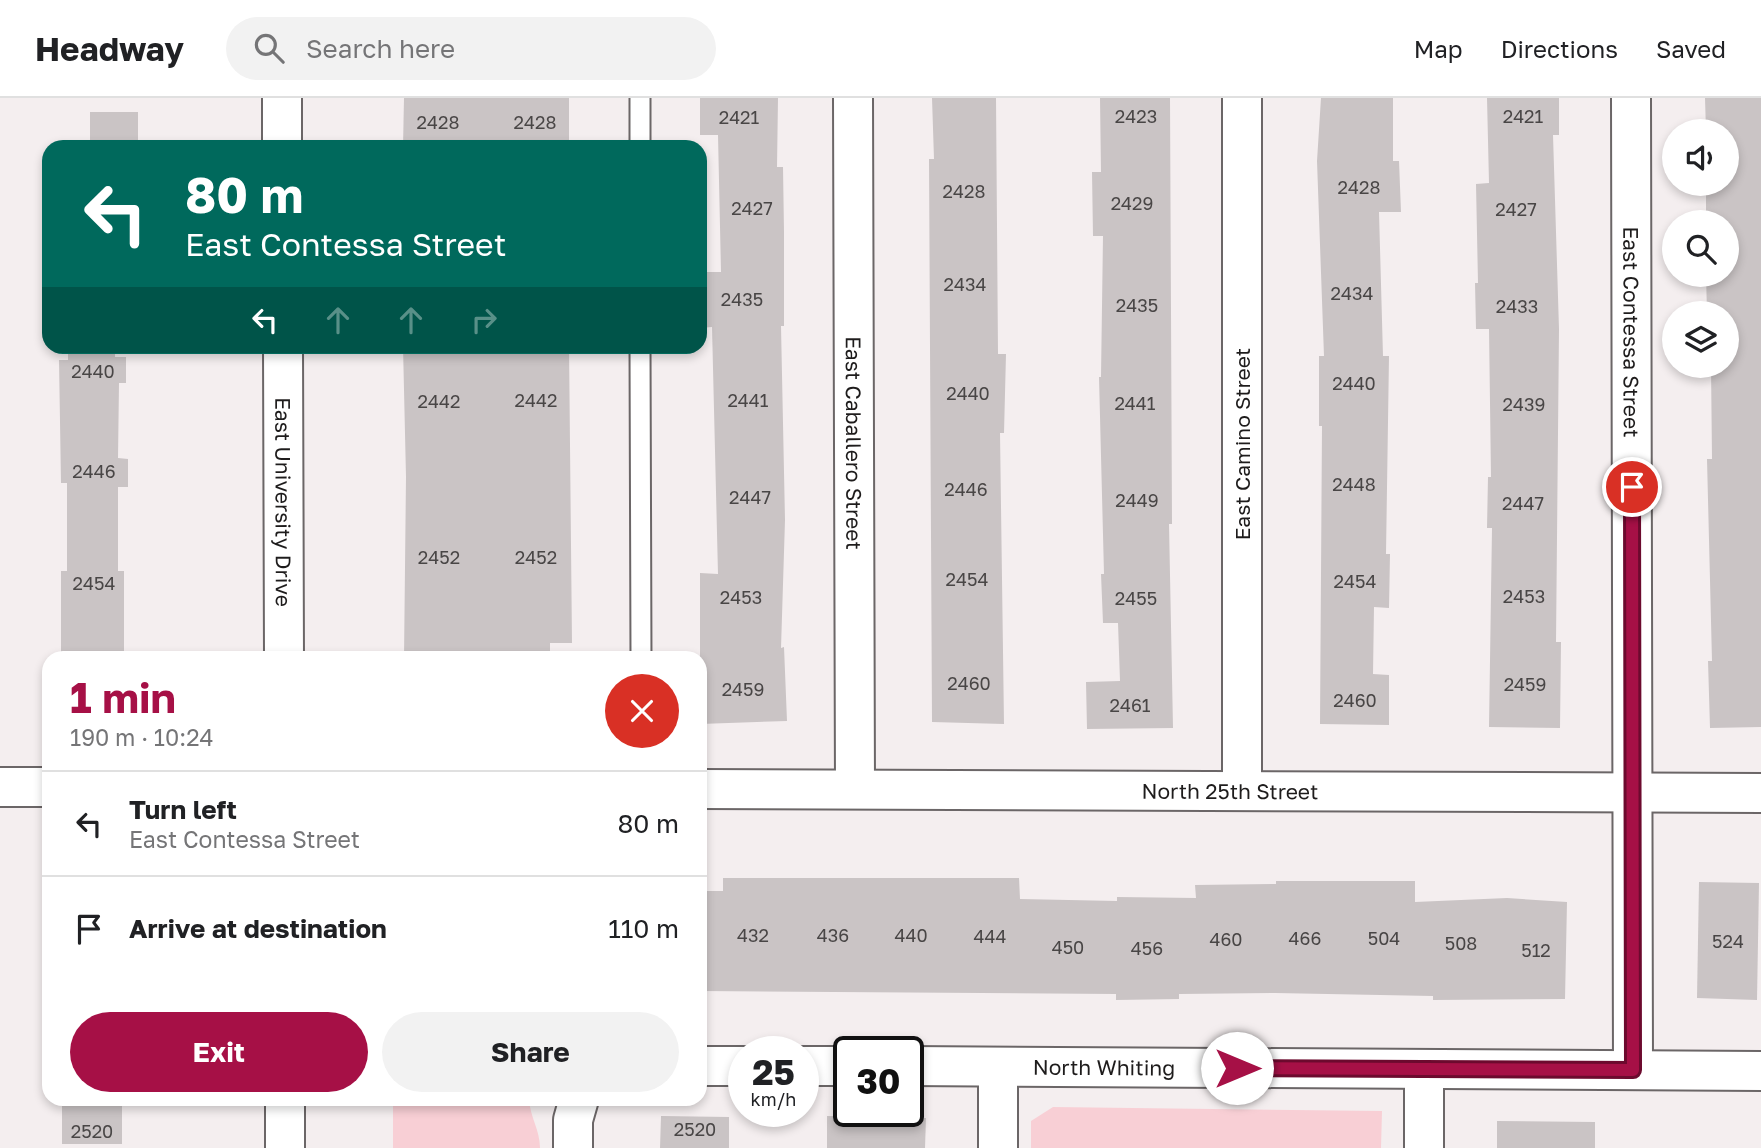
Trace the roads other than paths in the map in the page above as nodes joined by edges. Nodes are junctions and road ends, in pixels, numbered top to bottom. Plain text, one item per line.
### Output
1 (282, 98) edge
2 (640, 98) edge
3 (853, 98) edge
4 (1242, 98) edge
5 (1631, 98) edge
6 (282, 140) edge
7 (640, 140) edge
8 (283, 354) edge
9 (640, 354) edge
10 (284, 651) edge
11 (641, 651) edge
12 (0, 787) edge
13 (42, 787) edge
14 (707, 789) edge
15 (855, 789) junction
16 (1242, 791) junction
17 (1632, 792) junction
18 (1761, 793) edge
19 (707, 1066) edge
20 (728, 1066) edge
21 (924, 1066) edge
22 (998, 1067) junction
23 (1423, 1069) junction
24 (1633, 1070) junction
25 (1761, 1071) edge
26 (285, 1106) edge
27 (577, 1106) edge
28 (285, 1148) edge
29 (573, 1148) edge
30 (998, 1148) edge
31 (1424, 1148) edge

1 - 6 street
2 - 7 lane
3 - 15 street, East Caballero Street
4 - 16 street, East Camino Street
5 - 17 street, East Contessa Street
8 - 10 street, East University Drive
9 - 11 lane
12 - 13 street
14 - 15 street, North 25th Street
15 - 16 street, North 25th Street
16 - 17 street, North 25th Street
17 - 18 street, North 25th Street
17 - 24 street, East Contessa Street
19 - 20 street
21 - 22 street, North Whiting
22 - 23 street, North Whiting
22 - 30 street
23 - 24 street, North Whiting
23 - 31 street
24 - 25 street, North Whiting
26 - 28 street
27 - 29 street

